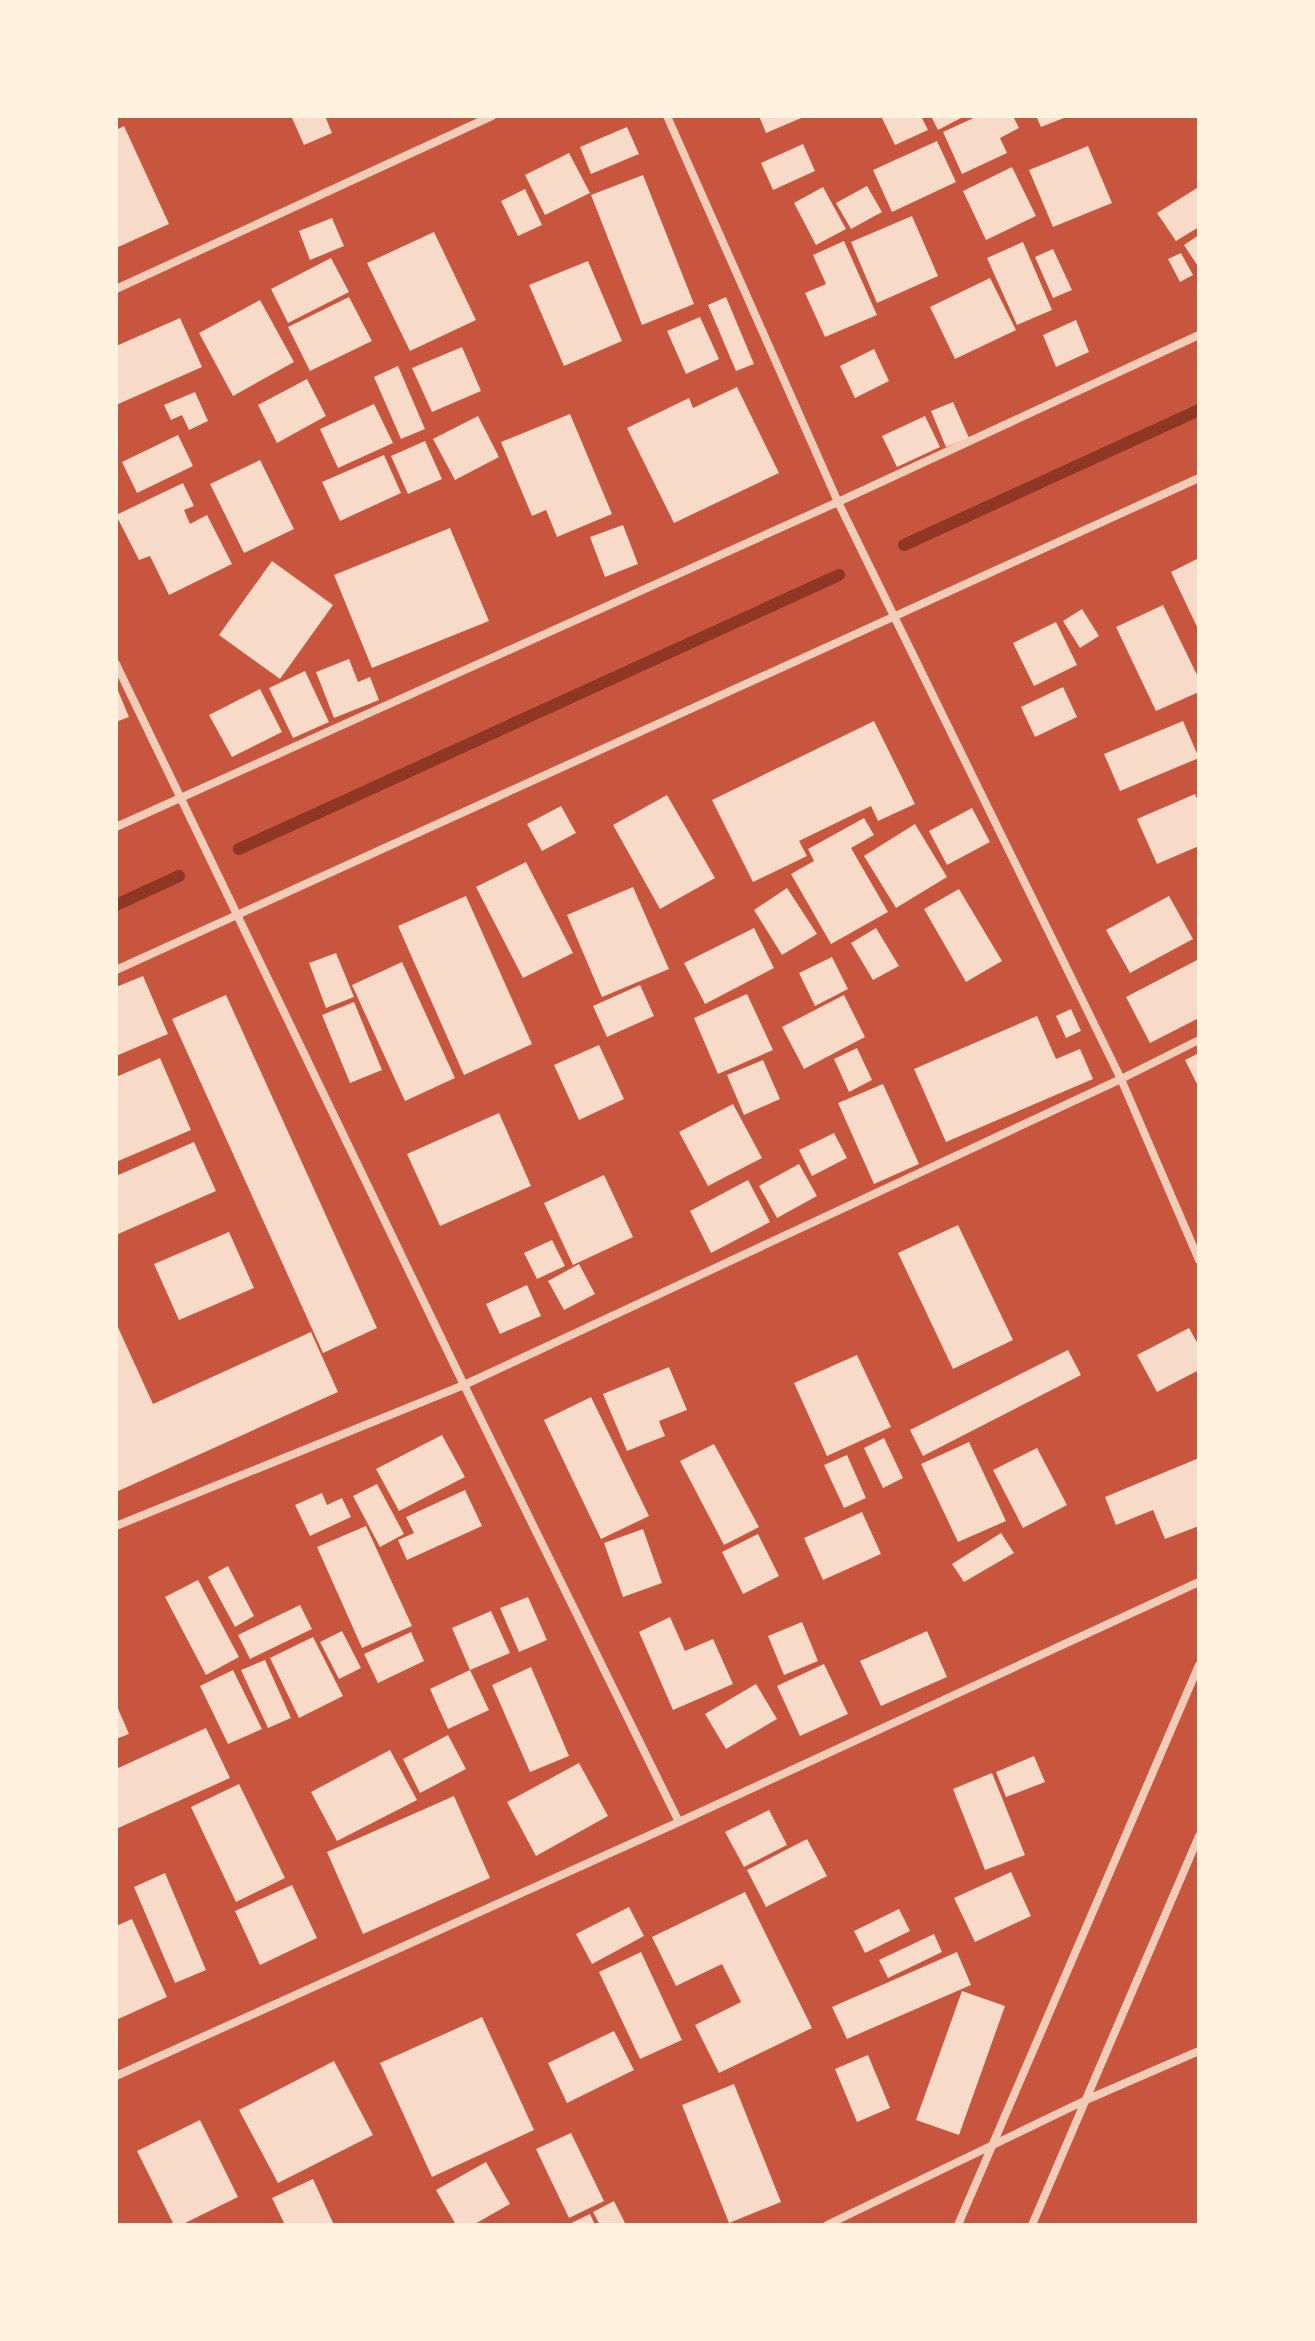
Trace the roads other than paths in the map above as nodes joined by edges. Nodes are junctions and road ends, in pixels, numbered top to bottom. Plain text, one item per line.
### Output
1 (492, 116) edge
2 (667, 116) edge
3 (116, 289) edge
4 (1199, 335) edge
5 (1199, 478) edge
6 (838, 502) junction
7 (893, 617) junction
8 (116, 664) edge
9 (181, 798) junction
10 (116, 827) edge
11 (237, 915) junction
12 (116, 970) edge
13 (1199, 1040) edge
14 (1121, 1079) junction
15 (1199, 1260) edge
16 (464, 1385) junction
17 (116, 1526) edge
18 (1199, 1582) edge
19 (1199, 1665) edge
20 (679, 1822) junction
21 (1199, 1836) edge
22 (1199, 2051) edge
23 (116, 2076) edge
24 (1086, 2100) junction
25 (991, 2146) junction
26 (827, 2225) edge
27 (958, 2225) edge
28 (1032, 2225) edge

1 - 3 street
2 - 6 street
4 - 6 street
5 - 7 street
6 - 7 street
6 - 9 street
7 - 11 street
7 - 14 street
8 - 9 street
9 - 10 street
9 - 11 street
11 - 12 street
11 - 16 street
13 - 14 street
14 - 15 street
14 - 16 street
16 - 17 street
16 - 20 street
18 - 20 street
19 - 25 street
20 - 23 street
21 - 24 street
22 - 24 street
24 - 25 street
24 - 28 street
25 - 26 street
25 - 27 street

